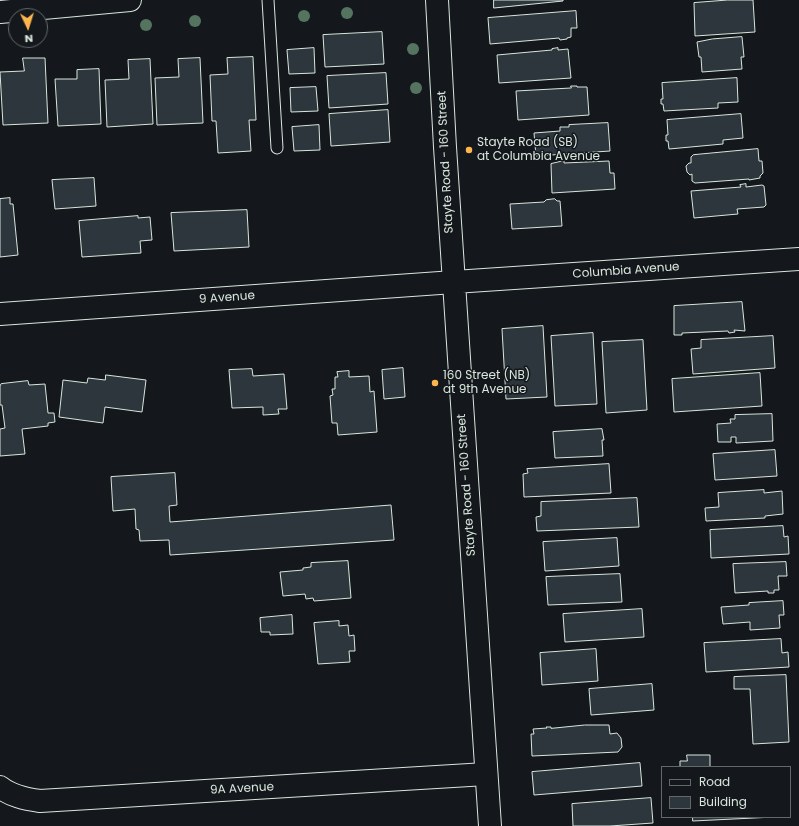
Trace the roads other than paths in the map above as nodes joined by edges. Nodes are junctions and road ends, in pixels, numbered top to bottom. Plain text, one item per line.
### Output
1 (130, 0) edge
2 (268, 0) edge
3 (437, 0) edge
4 (0, 12) edge
5 (277, 148) dead end
6 (799, 259) edge
7 (454, 282) junction
8 (0, 314) edge
9 (486, 774) junction
10 (0, 787) edge
11 (490, 826) edge

1 - 4 street
2 - 5 lane
3 - 7 street, Stayte Road - 160 Street
6 - 7 street, Columbia Avenue
7 - 8 street, 9 Avenue
7 - 9 street, Stayte Road - 160 Street
9 - 10 street, 9A Avenue
9 - 11 street, Stayte Road - 160 Street

